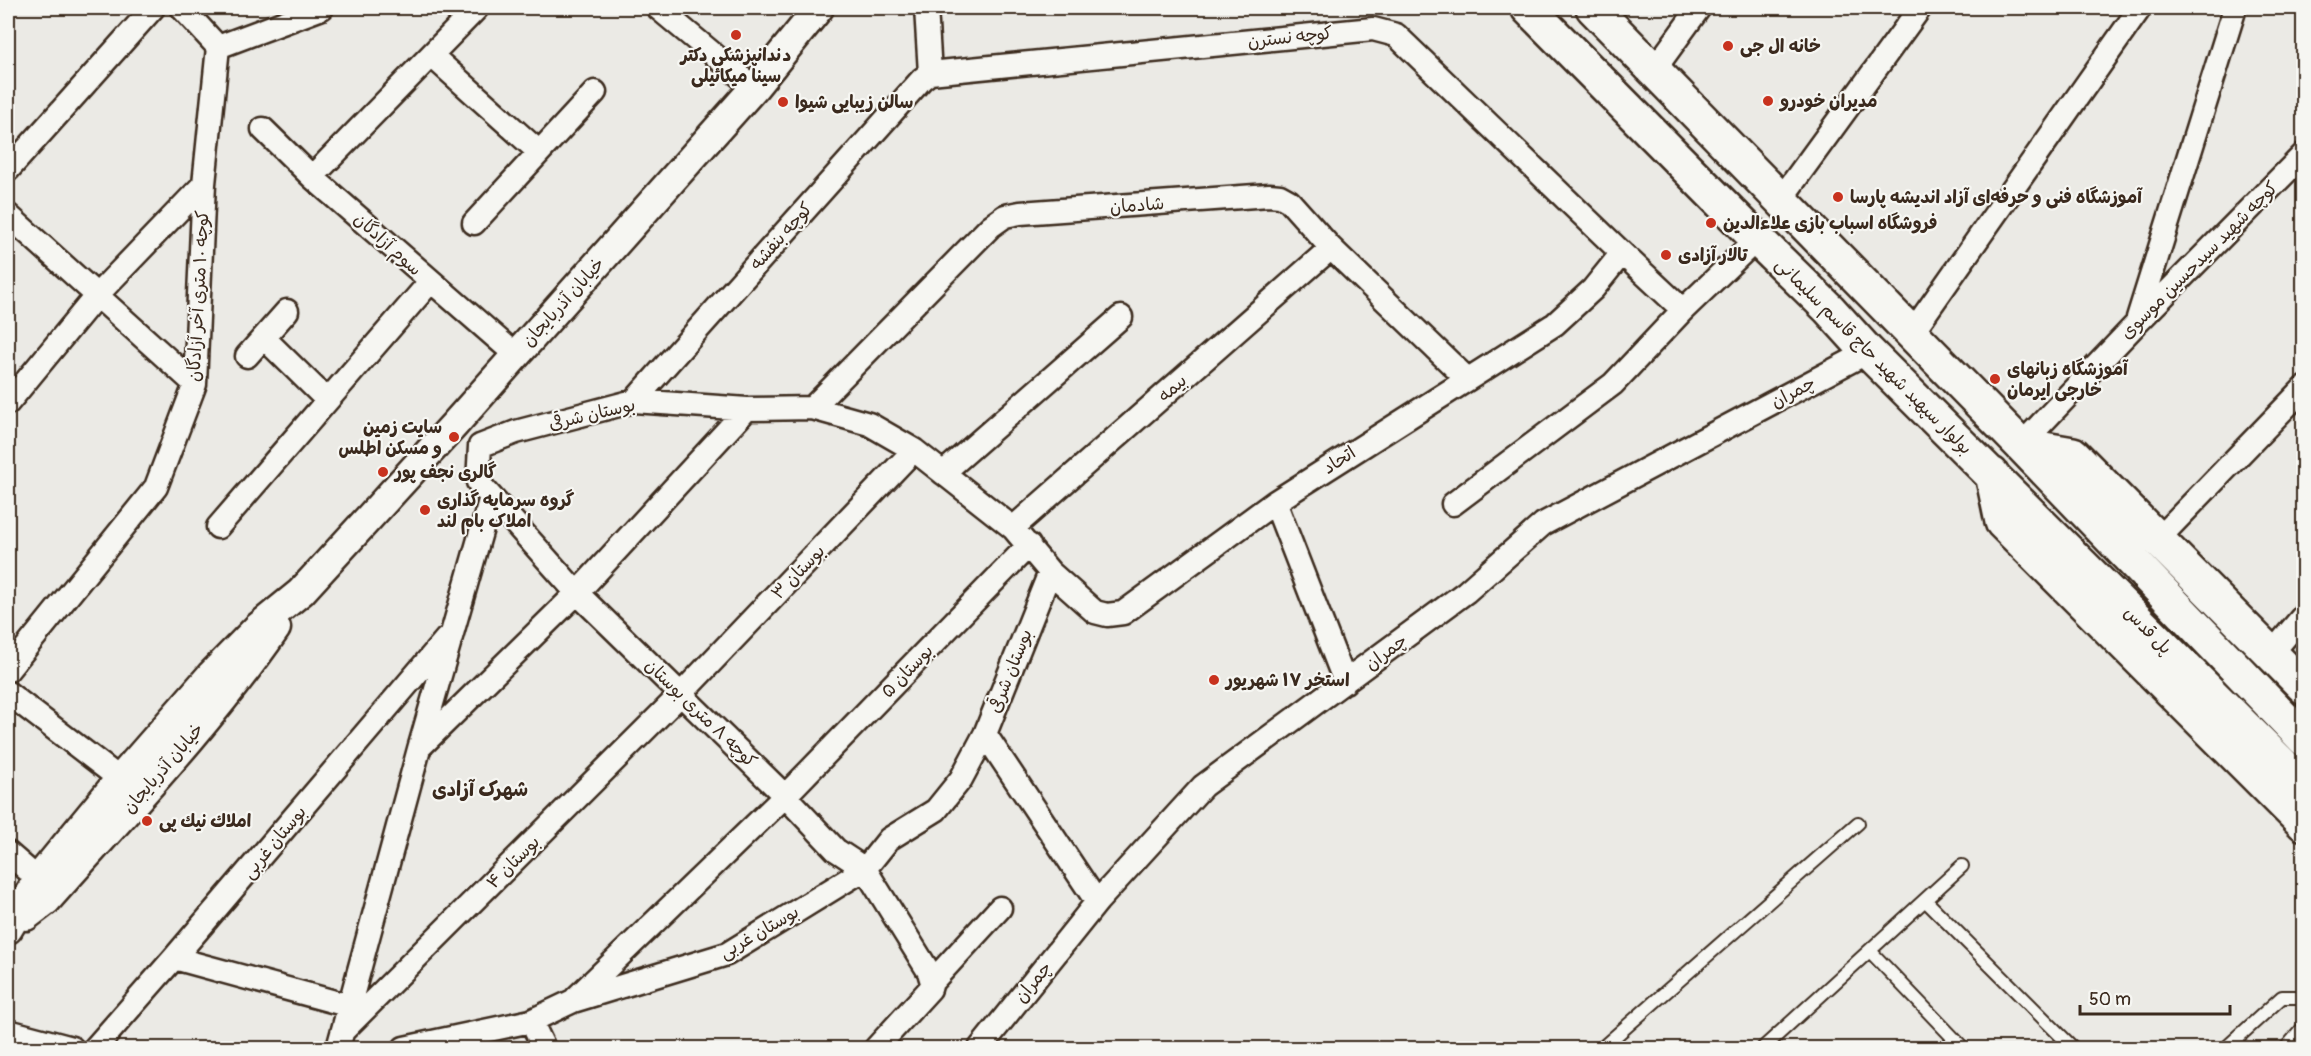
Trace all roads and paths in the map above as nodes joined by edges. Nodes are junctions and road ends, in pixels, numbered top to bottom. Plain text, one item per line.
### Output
1 (153, 8) edge
2 (182, 8) edge
3 (322, 8) edge
4 (477, 8) edge
5 (819, 8) edge
6 (926, 8) edge
7 (1528, 8) edge
8 (1593, 8) edge
9 (1699, 8) edge
10 (1920, 8) edge
11 (2140, 8) edge
12 (2235, 8) edge
13 (673, 12) edge
14 (218, 47) junction
15 (431, 56) junction
16 (1654, 70) junction
17 (930, 74) junction
18 (754, 88) junction
19 (595, 92) dead end
20 (263, 129) dead end
21 (539, 152) junction
22 (2304, 154) edge
23 (8, 170) edge
24 (312, 177) junction
25 (204, 184) junction
26 (1781, 199) junction
27 (8, 215) edge
28 (474, 223) dead end
29 (1757, 239) junction
30 (1331, 248) junction
31 (1622, 253) junction
32 (430, 282) junction
33 (97, 295) junction
34 (1683, 310) junction
35 (287, 311) dead end
36 (1121, 316) dead end
37 (2137, 322) junction
38 (1911, 334) junction
39 (264, 338) junction
40 (1868, 352) junction
41 (516, 355) junction
42 (247, 356) dead end
43 (1467, 378) junction
44 (195, 384) junction
45 (2304, 388) edge
46 (327, 399) junction
47 (634, 401) junction
48 (8, 403) edge
49 (812, 408) junction
50 (747, 409) junction
51 (454, 426) junction
52 (2021, 445) junction
53 (480, 446) junction
54 (914, 450) junction
55 (943, 473) junction
56 (1992, 474) junction
57 (491, 497) junction
58 (1275, 502) junction
59 (1453, 504) dead end
60 (218, 527) dead end
61 (1013, 528) junction
62 (2158, 539) junction
63 (1029, 545) junction
64 (1050, 572) junction
65 (301, 592) junction
66 (577, 593) junction
67 (2304, 615) edge
68 (451, 633) junction
69 (2271, 654) junction
70 (8, 670) edge
71 (1345, 682) junction
72 (2304, 687) edge
73 (8, 693) edge
74 (681, 694) junction
75 (985, 734) junction
76 (2304, 739) edge
77 (419, 748) junction
78 (120, 779) junction
79 (2304, 786) edge
80 (785, 796) junction
81 (1858, 823) dead end
82 (2304, 824) edge
83 (8, 853) edge
84 (1962, 866) dead end
85 (865, 869) junction
86 (38, 879) junction
87 (1925, 900) junction
88 (1097, 902) junction
89 (1000, 908) dead end
90 (8, 929) edge
91 (1869, 951) junction
92 (174, 958) junction
93 (932, 982) junction
94 (573, 1001) junction
95 (2304, 1001) edge
96 (350, 1006) junction
97 (531, 1021) junction
98 (2304, 1027) edge
99 (8, 1031) edge
100 (341, 1039) edge
101 (72, 1048) edge
102 (95, 1048) edge
103 (404, 1048) edge
104 (544, 1048) edge
105 (876, 1048) edge
106 (980, 1048) edge
107 (1602, 1048) edge
108 (1763, 1048) edge
109 (1963, 1048) edge
110 (2073, 1048) edge
111 (2226, 1048) edge
112 (2286, 1048) edge

1 - 23 street
2 - 14 street
3 - 14 street
4 - 15 street
5 - 18 street, خیابان آذربایجان
6 - 17 street
7 - 29 main road, بولوار سپهبد شهید حاج قاسم سلیمانی
8 - 16 main road
9 - 16 street
10 - 26 street
11 - 38 street
12 - 37 street
13 - 18 street
14 - 25 street, کوچه ۱۰ متری آخر آزادگان
15 - 21 street
15 - 24 street
16 - 26 main road
17 - 31 street, کوچه نسترن
17 - 47 street, کوچه بنفشه
18 - 41 street, خیابان آذربایجان
19 - 21 street
20 - 24 street, سوم آزادگان
21 - 28 street
22 - 37 street, کوچه شهید سیدحسین موسوی
24 - 32 street, سوم آزادگان
25 - 33 street
25 - 44 street, کوچه ۱۰ متری آخر آزادگان
26 - 38 main road
27 - 33 street
29 - 34 street
29 - 40 main road, بولوار سپهبد شهید حاج قاسم سلیمانی
30 - 43 street, شادمان
30 - 49 street, شادمان
30 - 61 street, بیمه
31 - 34 street, کوچه نسترن
31 - 43 street, اتحاد
32 - 41 street, سوم آزادگان
32 - 46 street
33 - 44 street
33 - 48 street
34 - 59 street
35 - 39 street
36 - 55 street
37 - 52 street, کوچه شهید سیدحسین موسوی
38 - 52 main road
39 - 42 street
39 - 46 street
40 - 56 main road, بولوار سپهبد شهید حاج قاسم سلیمانی
40 - 71 street, چمران
41 - 51 street, خیابان آذربایجان
43 - 58 street, اتحاد
44 - 70 street, کوچه ۱۰ متری آخر آزادگان
45 - 62 street
46 - 60 street
47 - 50 street, بوستان شرقی
47 - 53 street, بوستان شرقی
49 - 50 street, بوستان شرقی
49 - 54 street, بوستان شرقی
50 - 66 street
51 - 53 street
51 - 65 street, خیابان آذربایجان
52 - 62 main road
52 - 76 main road, پل قدس
53 - 57 street, کوچه ۸ متری بوستان
54 - 55 street, بوستان شرقی
54 - 74 street, بوستان ۳
55 - 61 street, بوستان شرقی
56 - 79 main road, پل قدس
56 - 82 main road
57 - 66 street, کوچه ۸ متری بوستان
57 - 68 street, بوستان غربی
58 - 64 street, اتحاد
58 - 71 street
61 - 63 street, بوستان شرقی
62 - 69 main road
63 - 64 street, بوستان شرقی
63 - 80 street, بوستان ۵
64 - 75 street, بوستان شرقی
65 - 78 street, خیابان آذربایجان
65 - 90 street, خیابان آذربایجان
66 - 74 street, کوچه ۸ متری بوستان
66 - 77 street
67 - 69 street
68 - 77 street, بوستان غربی
68 - 92 street, بوستان غربی
69 - 72 main road
71 - 88 street, چمران
73 - 78 street
74 - 80 street, کوچه ۸ متری بوستان
74 - 100 street, بوستان ۴
75 - 85 street, بوستان شرقی
75 - 88 street
77 - 96 street, بوستان غربی
78 - 86 street, خیابان آذربایجان
80 - 85 street, کوچه ۸ متری بوستان
80 - 94 street, بوستان ۵
81 - 107 lane
83 - 86 street
84 - 87 lane
85 - 93 street, کوچه ۸ متری بوستان
85 - 94 street, بوستان غربی
86 - 90 street, خیابان آذربایجان
87 - 91 lane
87 - 110 lane
88 - 106 street, چمران
89 - 93 street
91 - 108 lane
91 - 109 lane
92 - 96 street
92 - 102 street, بوستان غربی
93 - 105 street
94 - 97 street, بوستان غربی
95 - 111 lane
96 - 100 street, بوستان غربی
97 - 103 street, بوستان غربی
97 - 104 street
98 - 112 lane
99 - 101 street

